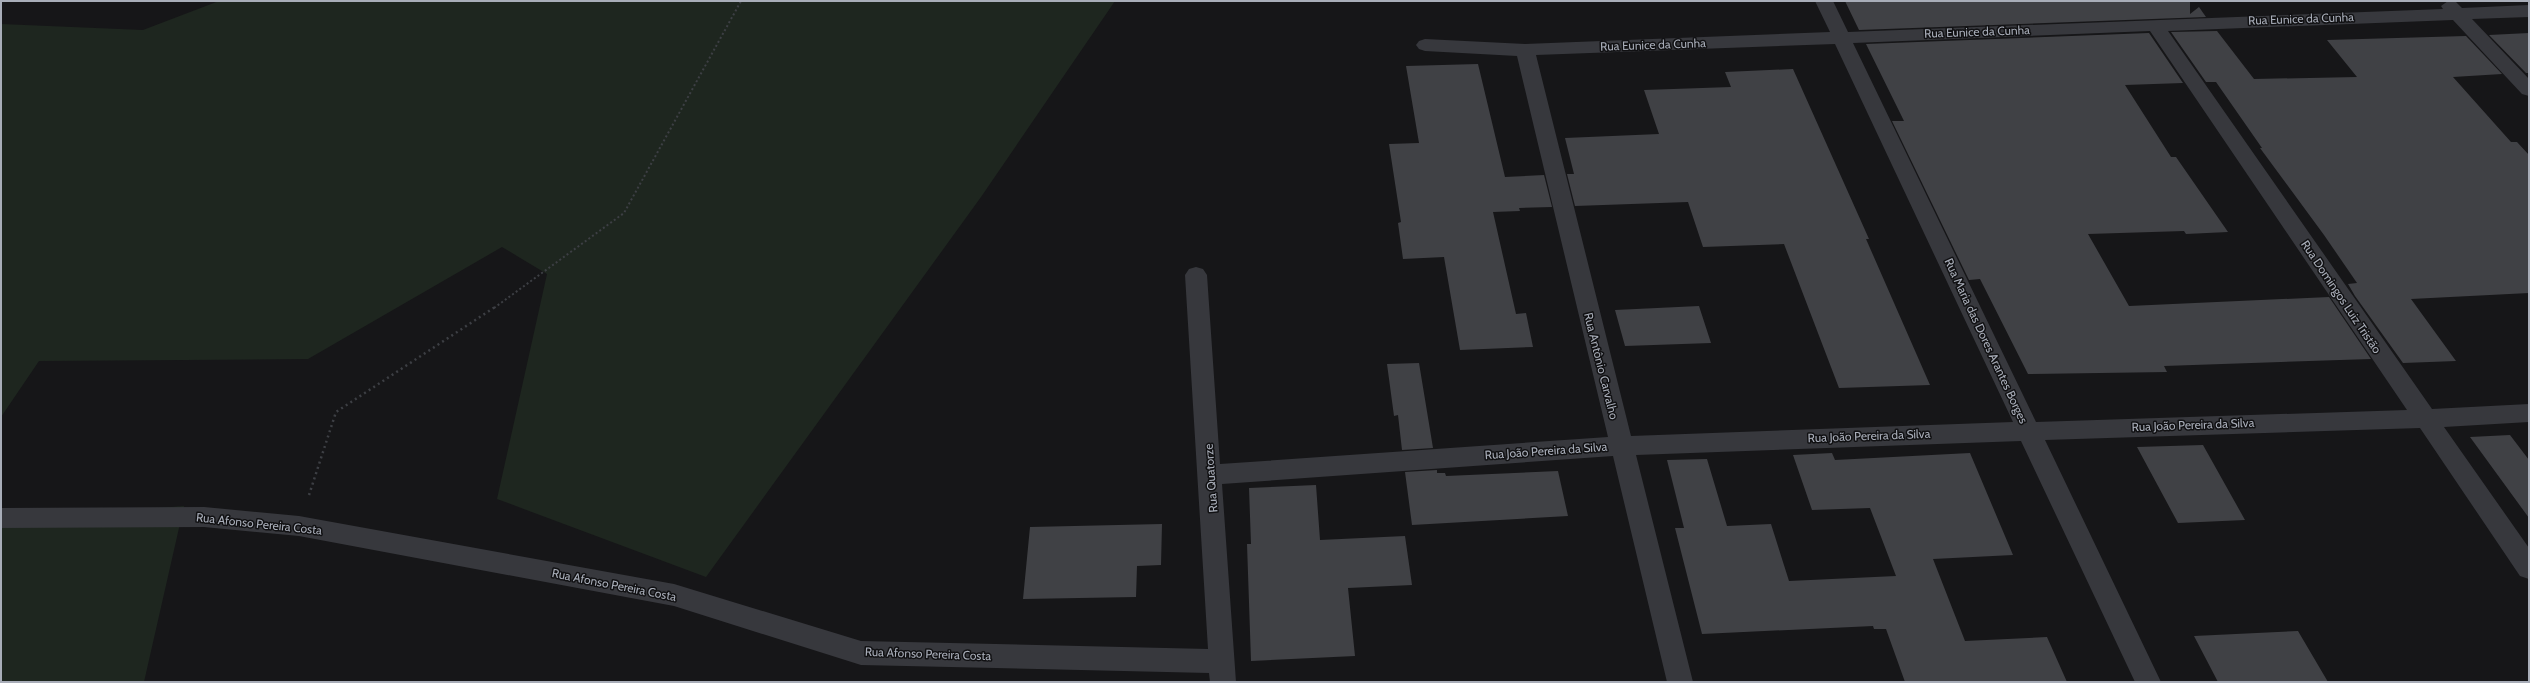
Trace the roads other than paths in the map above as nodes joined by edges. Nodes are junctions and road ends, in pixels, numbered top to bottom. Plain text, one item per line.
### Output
1 (1824, 1) edge
2 (2451, 7) edge
3 (2529, 11) edge
4 (2155, 25) junction
5 (1841, 37) junction
6 (1425, 45) dead end
7 (1525, 50) junction
8 (2529, 90) edge
9 (1196, 274) dead end
10 (2529, 413) edge
11 (2424, 419) junction
12 (2029, 430) junction
13 (1620, 446) junction
14 (1210, 475) junction
15 (1, 518) edge
16 (2529, 568) edge
17 (1223, 672) edge
18 (1680, 682) edge
19 (2148, 682) edge

1 - 5 street, Rua Maria das Dores Arantes Borges
2 - 3 street, Rua Eunice da Cunha
2 - 4 street, Rua Eunice da Cunha
2 - 8 street
4 - 5 street, Rua Eunice da Cunha
4 - 11 street, Rua Domingos Luiz Tristão
5 - 7 street, Rua Eunice da Cunha
5 - 12 street, Rua Maria das Dores Arantes Borges
6 - 7 street, Rua Eunice da Cunha
7 - 13 street, Rua Antônio Carvalho
9 - 14 street, Rua Quatorze
10 - 11 street, Rua João Pereira da Silva
11 - 12 street, Rua João Pereira da Silva
11 - 16 street, Rua Domingos Luiz Tristão
12 - 13 street, Rua João Pereira da Silva
12 - 19 street, Rua Maria das Dores Arantes Borges
13 - 14 street, Rua João Pereira da Silva
13 - 18 street, Rua Antônio Carvalho
14 - 17 street, Rua Quatorze
15 - 17 street, Rua Afonso Pereira Costa

